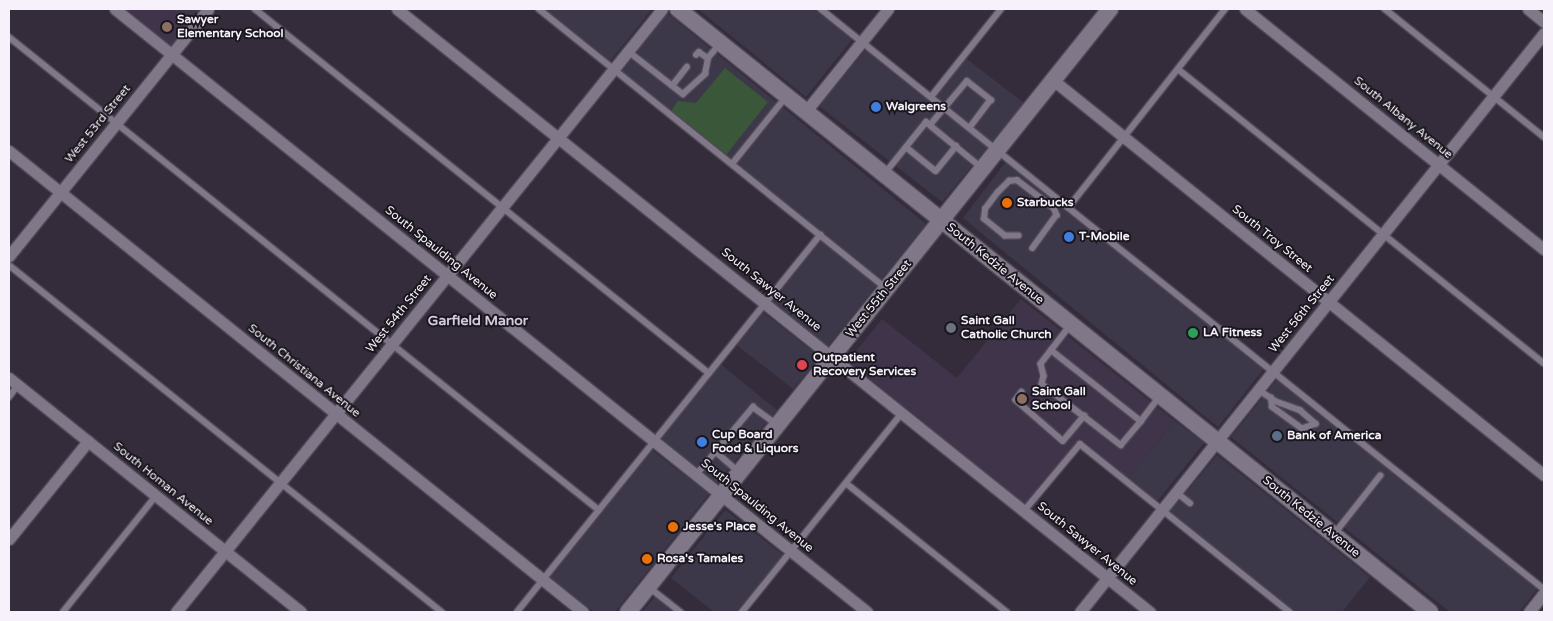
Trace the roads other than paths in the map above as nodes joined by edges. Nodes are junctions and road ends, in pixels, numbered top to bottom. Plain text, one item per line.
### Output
1 (115, 9) edge
2 (208, 9) edge
3 (254, 9) edge
4 (397, 9) edge
5 (539, 9) edge
6 (662, 9) edge
7 (678, 9) edge
8 (821, 9) edge
9 (888, 9) edge
10 (1001, 9) edge
11 (1110, 9) edge
12 (1225, 9) edge
13 (1245, 9) edge
14 (1385, 9) edge
15 (1528, 9) edge
16 (1544, 22) edge
17 (1544, 33) edge
18 (9, 37) edge
19 (862, 42) junction
20 (721, 43) junction
21 (628, 51) junction
22 (171, 54) junction
23 (696, 55) dead end
24 (708, 61) junction
25 (687, 67) dead end
26 (614, 69) junction
27 (1178, 69) junction
28 (1053, 80) junction
29 (672, 86) junction
30 (787, 96) junction
31 (931, 97) junction
32 (1493, 97) junction
33 (944, 108) junction
34 (806, 111) junction
35 (116, 123) junction
36 (930, 126) junction
37 (970, 128) junction
38 (1544, 137) edge
39 (558, 138) junction
40 (1124, 138) junction
41 (956, 146) junction
42 (906, 147) junction
43 (997, 150) junction
44 (9, 151) edge
45 (732, 164) junction
46 (1439, 164) junction
47 (983, 168) junction
48 (884, 174) junction
49 (60, 192) junction
50 (502, 208) junction
51 (1068, 208) junction
52 (941, 220) junction
53 (1384, 234) junction
54 (820, 235) junction
55 (1019, 236) dead end
56 (1033, 248) dead end
57 (1544, 249) edge
58 (9, 256) edge
59 (9, 264) edge
60 (447, 276) junction
61 (886, 289) junction
62 (1329, 302) junction
63 (765, 303) junction
64 (1071, 324) junction
65 (391, 345) junction
66 (1051, 350) junction
67 (832, 357) junction
68 (1544, 363) edge
69 (1273, 372) junction
70 (709, 373) junction
71 (9, 378) edge
72 (18, 385) junction
73 (1259, 390) junction
74 (1022, 392) dead end
75 (1160, 396) junction
76 (9, 397) edge
77 (1271, 398) junction
78 (902, 413) junction
79 (336, 414) junction
80 (1084, 416) junction
81 (1140, 421) junction
82 (777, 425) junction
83 (88, 441) junction
84 (654, 441) junction
85 (1217, 441) junction
86 (715, 451) junction
87 (740, 473) junction
88 (696, 475) junction
89 (1544, 475) edge
90 (1380, 476) dead end
91 (280, 483) junction
92 (846, 483) junction
93 (1176, 492) junction
94 (156, 496) junction
95 (721, 496) junction
96 (1190, 503) dead end
97 (599, 510) junction
98 (1162, 510) junction
99 (1024, 511) junction
100 (1333, 535) junction
101 (9, 539) edge
102 (225, 551) junction
103 (791, 551) junction
104 (1108, 578) junction
105 (542, 580) junction
106 (649, 586) junction
107 (1544, 591) edge
108 (295, 610) edge
109 (62, 612) edge
110 (176, 612) edge
111 (442, 612) edge
112 (517, 612) edge
113 (582, 612) edge
114 (628, 612) edge
115 (681, 612) edge
116 (742, 612) edge
117 (867, 612) edge
118 (1007, 612) edge
119 (1080, 612) edge
120 (1150, 612) edge
121 (1290, 612) edge
122 (1430, 612) edge
123 (1529, 612) edge

1 - 22 street, South Spaulding Avenue
2 - 22 street, West 53rd Street
3 - 50 lane
4 - 39 street, South Sawyer Avenue
5 - 26 lane
6 - 21 street, West 54th Street
7 - 20 main road, South Kedzie Avenue
8 - 19 lane
9 - 19 street
10 - 31 lane
11 - 28 main road, West 55th Street
12 - 27 lane
13 - 46 street, South Albany Avenue
14 - 32 lane
15 - 16 street
17 - 32 street, West 56th Street
18 - 35 lane
19 - 31 lane
19 - 34 street
20 - 24 lane
20 - 30 main road, South Kedzie Avenue
21 - 26 street, West 54th Street
21 - 29 lane
22 - 35 street, West 53rd Street
22 - 60 street, South Spaulding Avenue
23 - 24 lane
24 - 29 lane
25 - 29 lane
26 - 39 street, West 54th Street
26 - 45 lane
27 - 40 lane
27 - 53 lane
28 - 40 street, South Troy Street
28 - 43 main road, West 55th Street
30 - 34 main road, South Kedzie Avenue
30 - 45 lane
31 - 33 lane
32 - 38 lane
32 - 46 street, West 56th Street
33 - 36 lane
33 - 37 lane
33 - 37 lane
34 - 48 main road, South Kedzie Avenue
35 - 49 street, West 53rd Street
35 - 65 lane
36 - 41 lane
36 - 42 lane
37 - 43 lane
39 - 50 street, West 54th Street
39 - 63 street, South Sawyer Avenue
40 - 51 lane
40 - 62 street, South Troy Street
41 - 42 lane
41 - 47 lane
42 - 48 lane
43 - 47 main road, West 55th Street
43 - 51 lane
44 - 49 street, South Christiana Avenue
45 - 54 lane
46 - 53 street, West 56th Street
46 - 57 street, South Albany Avenue
47 - 52 main road, West 55th Street
48 - 52 main road, South Kedzie Avenue
49 - 58 street, West 53rd Street
49 - 79 street, South Christiana Avenue
50 - 60 street, West 54th Street
50 - 70 lane
51 - 69 lane
52 - 61 main road, West 55th Street
52 - 64 main road, South Kedzie Avenue
53 - 62 street, West 56th Street
53 - 68 lane
54 - 61 lane
54 - 63 lane
55 - 56 lane
59 - 91 lane
60 - 65 street, West 54th Street
60 - 84 street, South Spaulding Avenue
61 - 67 main road, West 55th Street
62 - 69 street, West 56th Street
62 - 89 street, South Troy Street
63 - 67 street, South Sawyer Avenue
63 - 70 lane
64 - 66 lane
64 - 75 main road, South Kedzie Avenue
65 - 79 street, West 54th Street
65 - 97 lane
66 - 80 lane
66 - 81 lane
67 - 78 street, South Sawyer Avenue
67 - 82 main road, West 55th Street
69 - 73 street, West 56th Street
69 - 107 lane
70 - 84 lane
71 - 72 street, South Homan Avenue
72 - 76 lane
72 - 83 street, South Homan Avenue
73 - 77 lane
73 - 85 street, West 56th Street
74 - 80 lane
75 - 81 lane
75 - 85 main road, South Kedzie Avenue
77 - 77 lane
78 - 92 lane
78 - 99 street, South Sawyer Avenue
79 - 91 street, West 54th Street
79 - 105 street, South Christiana Avenue
80 - 81 lane
82 - 86 lane
82 - 87 main road, West 55th Street
83 - 94 street, South Homan Avenue
83 - 101 street
84 - 88 street, South Spaulding Avenue
84 - 97 lane
85 - 93 street, West 56th Street
85 - 100 main road, South Kedzie Avenue
86 - 87 lane
86 - 88 lane
87 - 95 main road, West 55th Street
88 - 95 street, South Spaulding Avenue
90 - 100 lane
91 - 102 street, West 54th Street
91 - 111 lane
92 - 103 lane
92 - 118 lane
93 - 96 lane
93 - 98 street, West 56th Street
94 - 102 street, South Homan Avenue
94 - 109 lane
95 - 103 street, South Spaulding Avenue
95 - 106 main road, West 55th Street
97 - 105 lane
98 - 99 lane
98 - 104 street, West 56th Street
98 - 121 lane
99 - 104 street, South Sawyer Avenue
100 - 122 main road, South Kedzie Avenue
102 - 108 street, South Homan Avenue
102 - 110 street, West 54th Street
103 - 116 lane
103 - 117 street, South Spaulding Avenue
104 - 119 street, West 56th Street
104 - 120 street, South Sawyer Avenue
105 - 112 lane
105 - 113 street, South Christiana Avenue
106 - 114 main road, West 55th Street
106 - 115 lane
107 - 123 street

